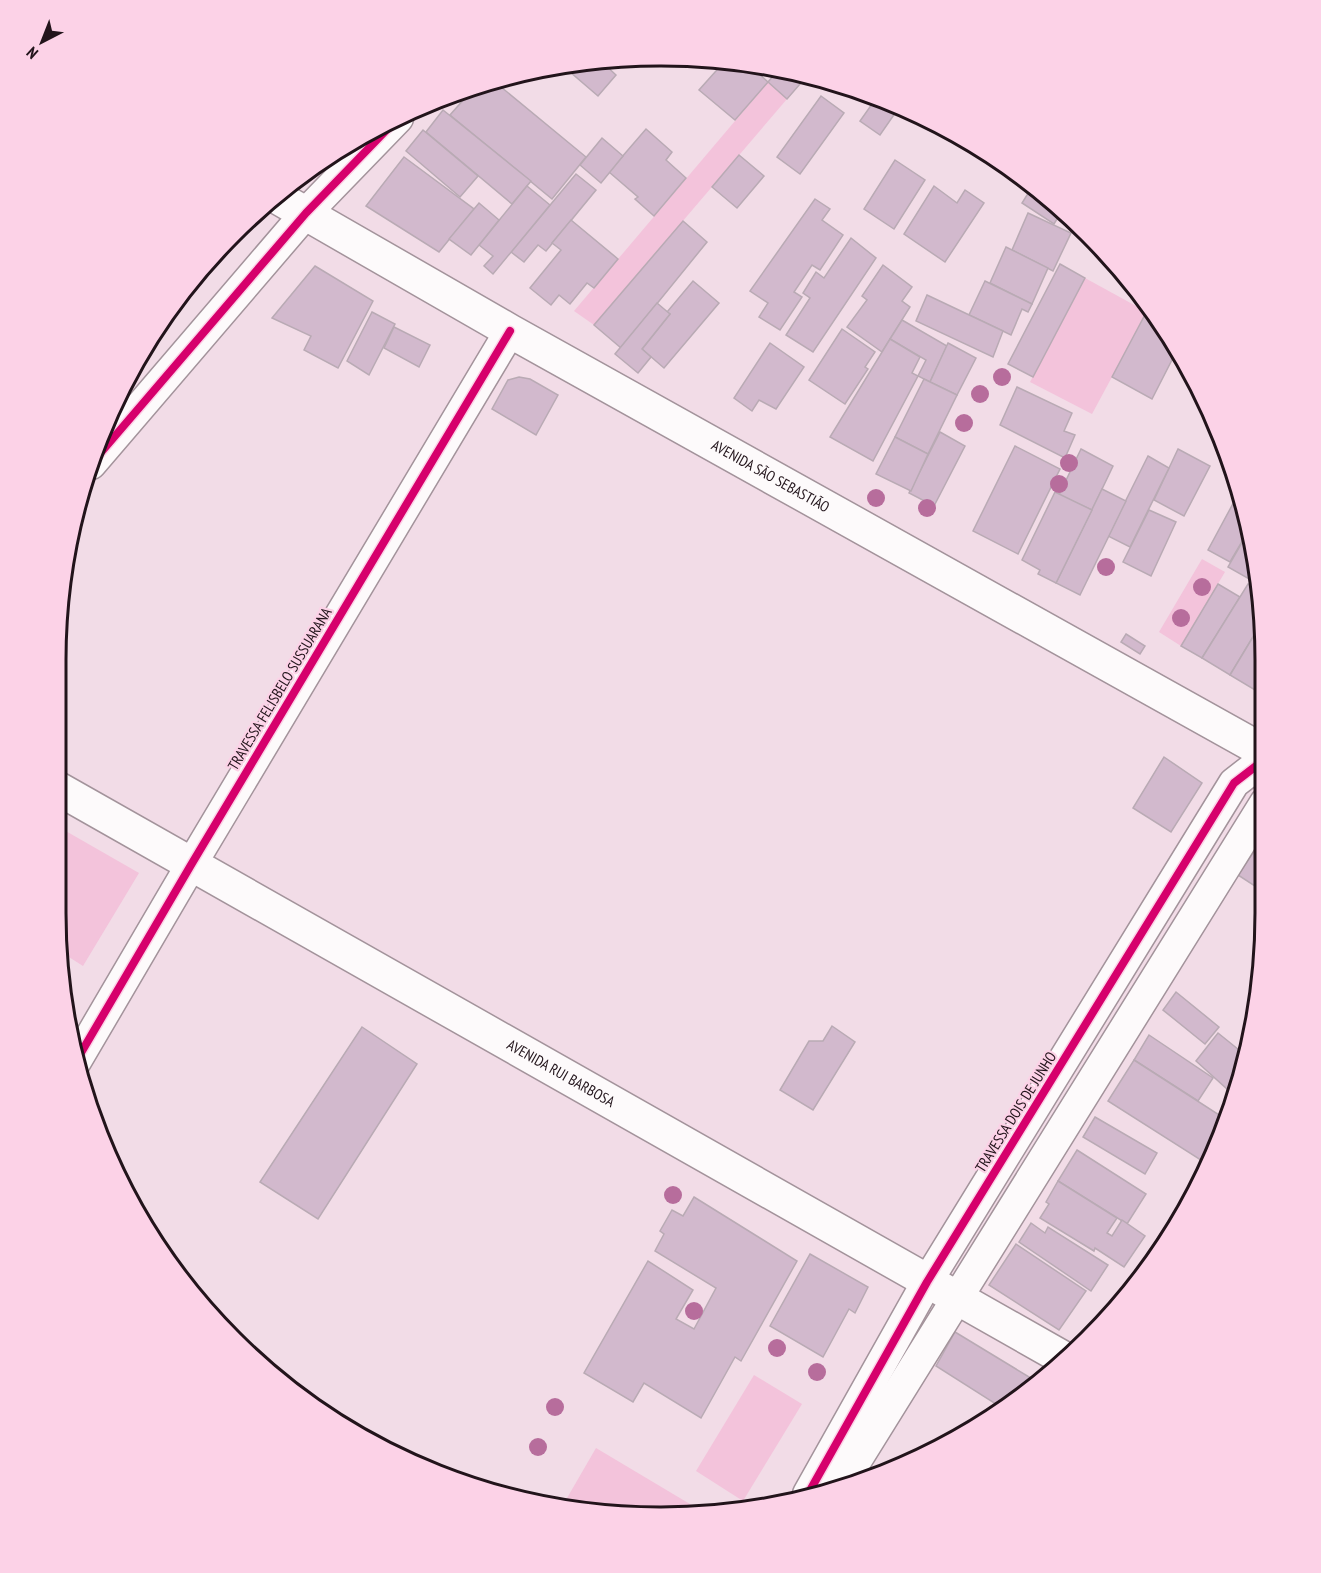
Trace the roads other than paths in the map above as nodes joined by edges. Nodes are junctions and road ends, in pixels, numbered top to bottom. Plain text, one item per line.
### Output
1 (380, 137) edge
2 (284, 201) edge
3 (306, 213) junction
4 (510, 331) junction
5 (106, 446) edge
6 (1255, 746) edge
7 (1255, 767) edge
8 (66, 793) edge
9 (1255, 819) edge
10 (191, 865) junction
11 (82, 1050) edge
12 (927, 1282) junction
13 (956, 1299) junction
14 (1057, 1355) edge
15 (847, 1477) edge
16 (812, 1488) edge

1 - 3 street
2 - 3 main road, AVENIDA SÃO SEBASTIÃO
3 - 4 main road, AVENIDA SÃO SEBASTIÃO
3 - 5 street
4 - 6 main road, AVENIDA SÃO SEBASTIÃO
4 - 10 street, TRAVESSA FELISBELO SUSSUARANA
7 - 12 street, TRAVESSA DOIS DE JUNHO
8 - 10 main road, AVENIDA RUI BARBOSA
9 - 13 street
10 - 11 street, TRAVESSA FELISBELO SUSSUARANA
10 - 12 main road, AVENIDA RUI BARBOSA
12 - 13 main road, AVENIDA RUI BARBOSA
12 - 16 street, TRAVESSA DOIS DE JUNHO
13 - 14 main road, AVENIDA RUI BARBOSA
13 - 15 street

